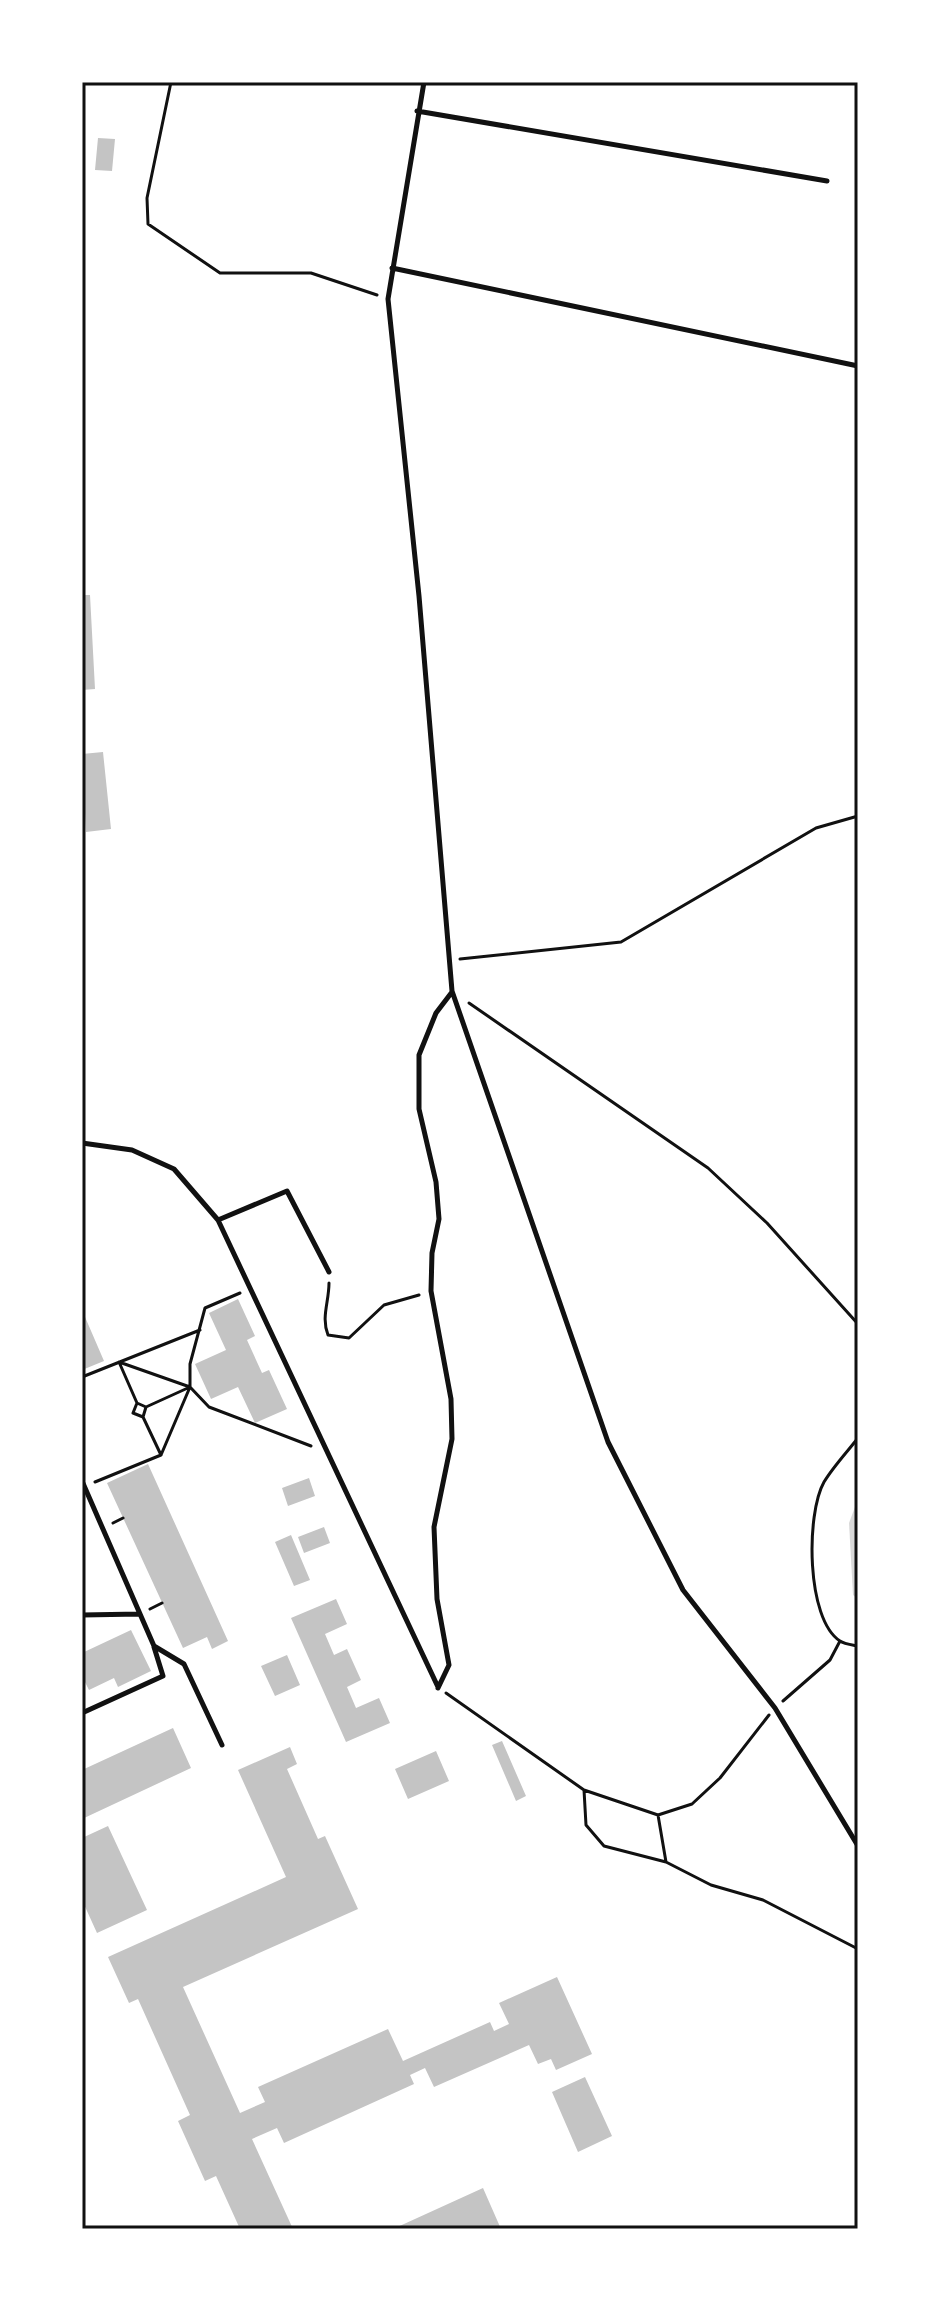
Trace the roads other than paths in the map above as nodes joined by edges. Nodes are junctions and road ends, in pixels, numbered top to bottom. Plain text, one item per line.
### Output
1 (424, 82) edge
2 (417, 111) junction
3 (827, 181) dead end
4 (392, 268) junction
5 (858, 366) edge
6 (82, 933) edge
7 (82, 955) edge
8 (452, 991) junction
9 (82, 1143) edge
10 (218, 1220) junction
11 (329, 1272) road end
12 (83, 1484) edge
13 (140, 1614) junction
14 (82, 1615) edge
15 (154, 1646) junction
16 (82, 1713) edge
17 (222, 1745) dead end
18 (858, 1846) edge

1 - 2 lane
2 - 3 lane
2 - 4 lane
4 - 5 lane
4 - 8 lane
6 - 7 lane
8 - 10 lane
8 - 18 lane
9 - 10 lane
10 - 11 lane
12 - 13 lane
13 - 14 lane
13 - 15 lane
15 - 16 lane
15 - 17 lane

